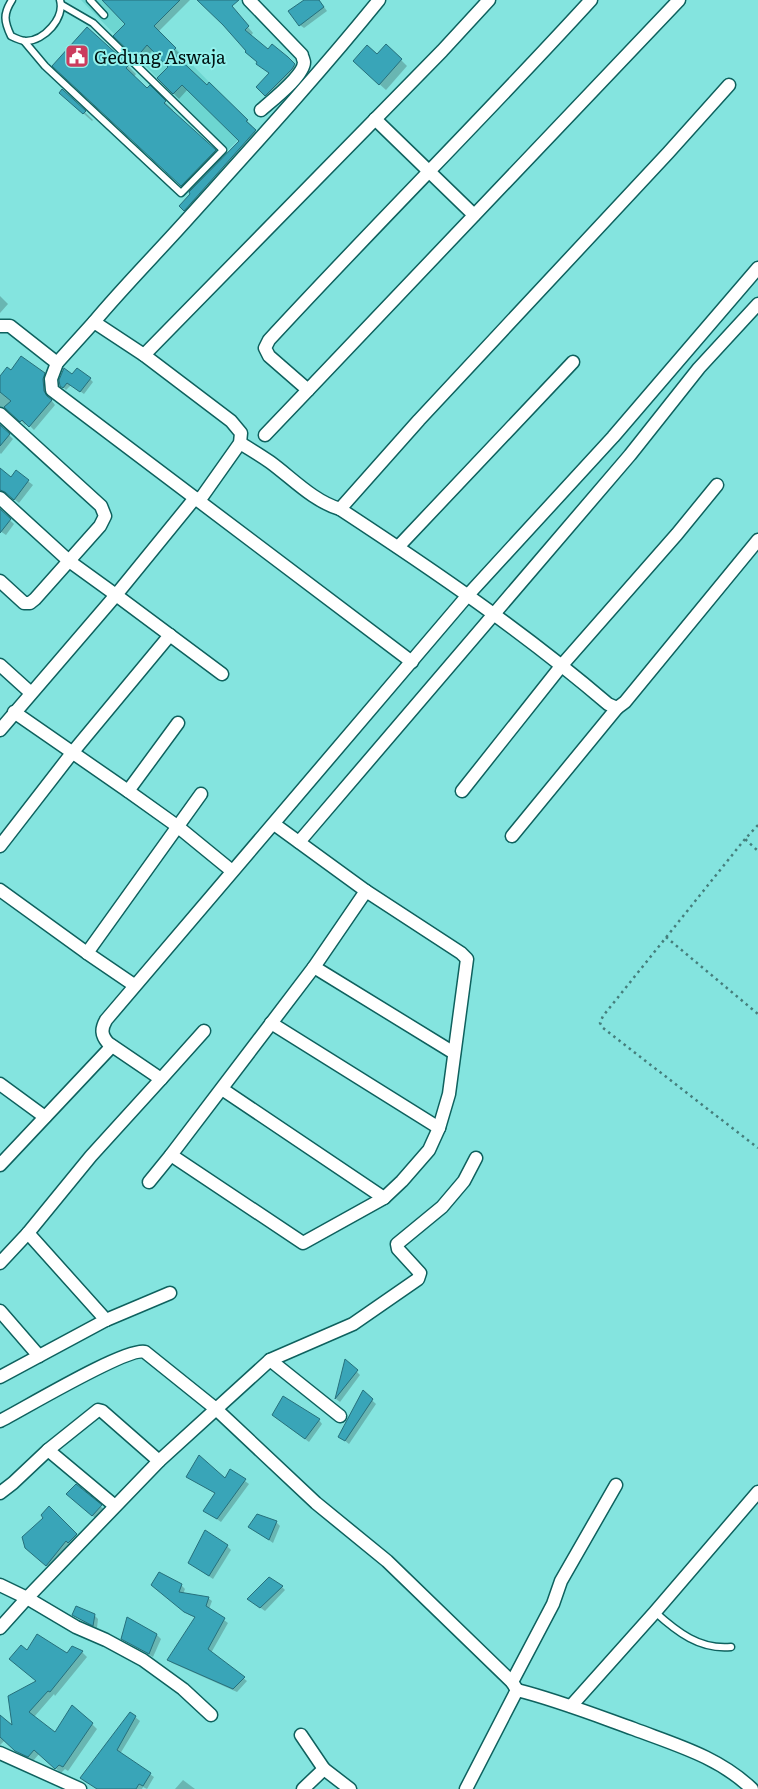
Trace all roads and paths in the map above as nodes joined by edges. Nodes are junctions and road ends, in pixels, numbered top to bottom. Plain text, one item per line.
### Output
1 (12, 0) edge
2 (90, 0) edge
3 (249, 0) edge
4 (379, 0) edge
5 (490, 0) edge
6 (591, 0) edge
7 (678, 0) edge
8 (61, 3) edge
9 (104, 15) dead end
10 (24, 41) junction
11 (729, 86) dead end
12 (261, 110) dead end
13 (375, 119) junction
14 (430, 171) junction
15 (474, 215) junction
16 (758, 268) edge
17 (758, 304) edge
18 (94, 322) junction
19 (0, 326) edge
20 (144, 355) junction
21 (573, 362) dead end
22 (57, 363) junction
23 (308, 390) junction
24 (0, 414) edge
25 (265, 435) dead end
26 (240, 443) junction
27 (717, 485) dead end
28 (0, 498) edge
29 (197, 499) junction
30 (340, 509) junction
31 (758, 540) edge
32 (398, 547) junction
33 (69, 561) junction
34 (0, 581) edge
35 (468, 595) junction
36 (116, 596) junction
37 (494, 613) junction
38 (170, 635) junction
39 (412, 662) junction
40 (0, 665) edge
41 (562, 665) junction
42 (222, 674) dead end
43 (31, 693) junction
44 (617, 708) junction
45 (14, 712) junction
46 (178, 723) dead end
47 (0, 730) edge
48 (72, 753) junction
49 (128, 790) junction
50 (462, 791) dead end
51 (201, 794) dead end
52 (274, 824) junction
53 (758, 825) edge
54 (177, 826) junction
55 (512, 836) dead end
56 (745, 839) junction
57 (299, 842) junction
58 (0, 846) edge
59 (758, 851) edge
60 (232, 871) junction
61 (0, 890) edge
62 (366, 891) junction
63 (666, 937) junction
64 (87, 953) junction
65 (314, 967) junction
66 (134, 985) junction
67 (758, 1014) edge
68 (271, 1023) junction
69 (204, 1031) dead end
70 (112, 1046) junction
71 (454, 1053) junction
72 (161, 1079) junction
73 (0, 1084) edge
74 (222, 1089) junction
75 (45, 1117) junction
76 (439, 1128) junction
77 (758, 1148) edge
78 (171, 1155) junction
79 (476, 1158) dead end
80 (0, 1166) edge
81 (148, 1182) dead end
82 (384, 1198) junction
83 (28, 1232) junction
84 (0, 1263) edge
85 (170, 1293) dead end
86 (0, 1310) edge
87 (106, 1320) junction
88 (39, 1356) junction
89 (270, 1360) junction
90 (0, 1377) edge
91 (216, 1409) junction
92 (340, 1416) dead end
93 (0, 1421) edge
94 (48, 1450) junction
95 (159, 1461) junction
96 (616, 1485) dead end
97 (0, 1492) edge
98 (758, 1492) edge
99 (116, 1506) junction
100 (0, 1585) edge
101 (27, 1598) junction
102 (656, 1612) junction
103 (0, 1628) edge
104 (731, 1647) dead end
105 (515, 1686) junction
106 (572, 1706) junction
107 (211, 1715) dead end
108 (301, 1735) dead end
109 (0, 1753) edge
110 (324, 1769) junction
111 (80, 1789) edge
112 (303, 1789) edge
113 (350, 1789) edge
114 (466, 1789) edge
115 (752, 1789) edge

1 - 10 lane
2 - 9 lane
3 - 12 street
4 - 18 street
5 - 13 street
6 - 14 street
7 - 15 street
8 - 10 lane
8 - 10 lane
11 - 30 street
13 - 14 street
13 - 20 street
14 - 15 street
14 - 23 street
15 - 23 street
16 - 35 street
17 - 37 street
18 - 20 street
18 - 22 street
19 - 22 street
20 - 26 street
21 - 32 street
22 - 29 street
23 - 25 street
24 - 33 street
26 - 29 street
26 - 30 street
27 - 41 street
28 - 33 street
29 - 36 street
29 - 39 street
30 - 32 street
31 - 44 street
32 - 35 street
33 - 34 street
33 - 36 street
35 - 37 street
35 - 39 street
36 - 38 street
36 - 43 street
37 - 41 street
37 - 57 street
38 - 42 street
38 - 48 street
39 - 52 street
40 - 43 street
41 - 44 street
41 - 50 street
43 - 45 street
44 - 55 street
45 - 47 street
45 - 48 street
46 - 49 street
48 - 49 street
48 - 58 street
49 - 54 street
51 - 54 street
52 - 57 street
52 - 60 street
53 - 56 path
54 - 60 street
54 - 64 street
56 - 59 path
56 - 63 path
57 - 62 street
60 - 66 street
61 - 64 street
62 - 65 street
62 - 71 street
63 - 67 path
63 - 77 path
64 - 66 street
65 - 68 street
65 - 71 street
66 - 70 street
68 - 74 street
68 - 76 street
69 - 72 street
70 - 72 street
70 - 75 street
71 - 76 street
72 - 83 street
73 - 75 street
74 - 78 street
74 - 82 street
75 - 80 street
76 - 82 street
78 - 81 street
78 - 82 street
79 - 89 street
83 - 84 street
83 - 87 street
85 - 87 street
86 - 88 street
87 - 88 street
88 - 90 street
89 - 91 street
89 - 92 street
91 - 93 street
91 - 95 street
91 - 105 street
94 - 95 street
94 - 97 street
94 - 99 street
95 - 99 street
96 - 105 street
98 - 102 street
99 - 101 street
100 - 101 street
101 - 103 street
101 - 107 street
102 - 104 lane
102 - 106 street
105 - 106 street
105 - 114 street
106 - 115 street
108 - 110 street
109 - 111 street
110 - 112 street
110 - 113 street

